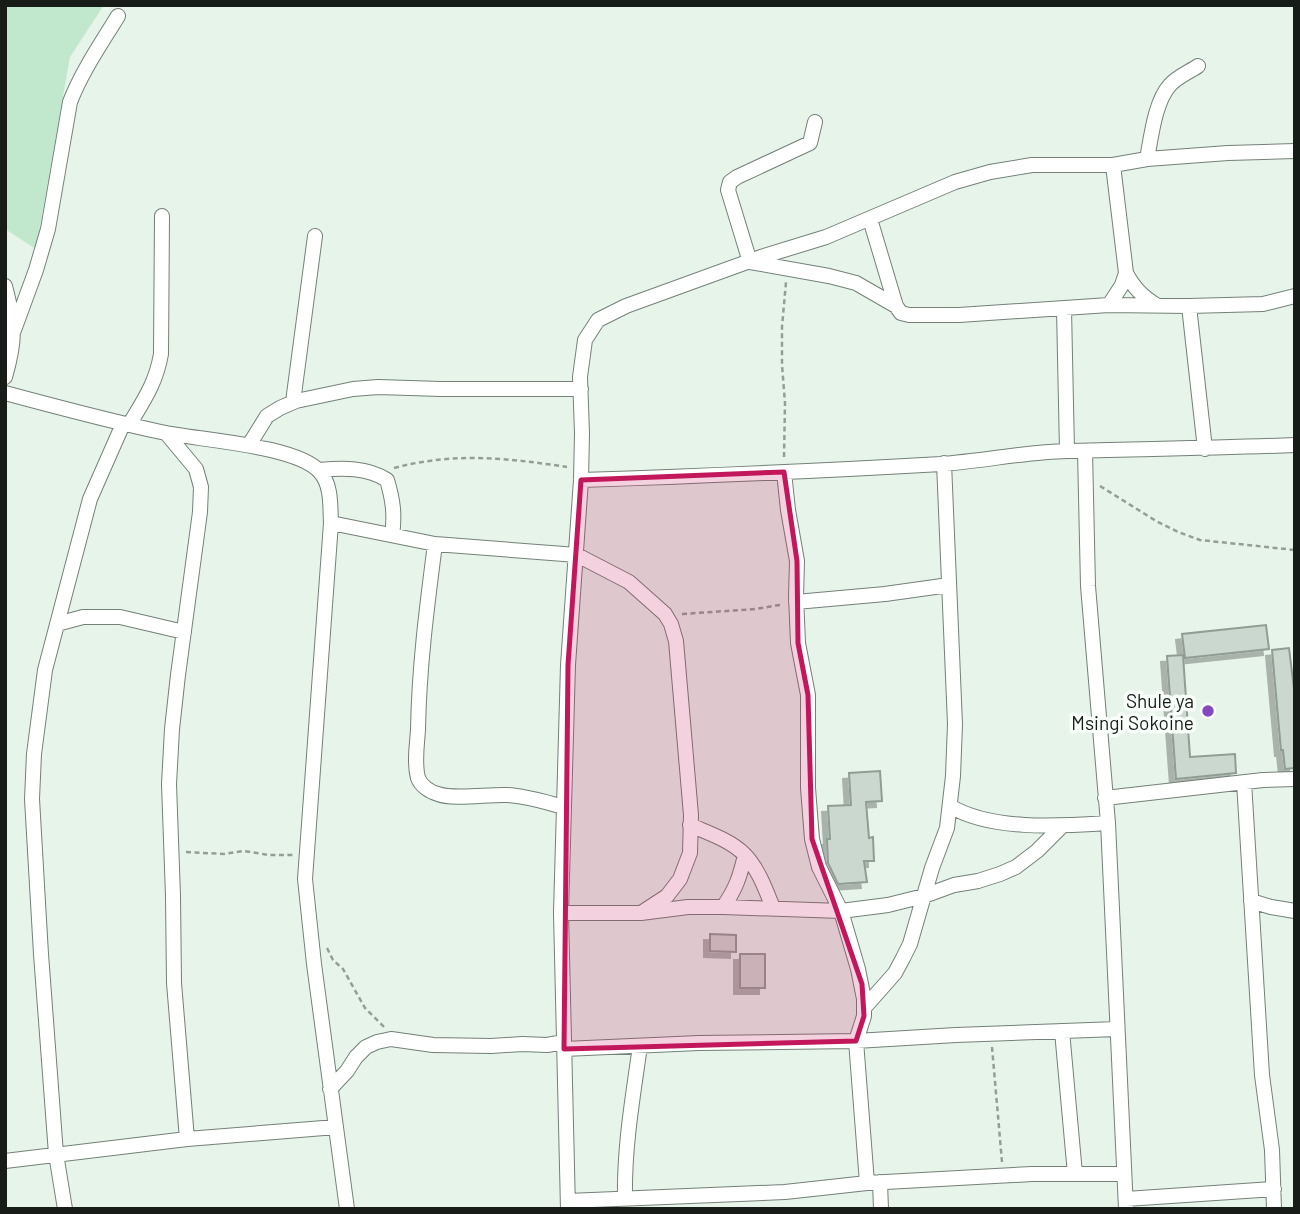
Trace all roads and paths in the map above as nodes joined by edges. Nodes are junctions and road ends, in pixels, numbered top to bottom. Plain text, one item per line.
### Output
1 (118, 16) dead end
2 (1198, 66) dead end
3 (816, 122) dead end
4 (1295, 151) edge
5 (1147, 159) junction
6 (1113, 165) junction
7 (162, 216) dead end
8 (870, 219) junction
9 (315, 236) dead end
10 (750, 262) junction
11 (787, 268) junction
12 (1126, 273) junction
13 (5, 286) edge
14 (1295, 296) edge
15 (1109, 305) junction
16 (896, 306) junction
17 (1158, 306) junction
18 (1189, 306) junction
19 (1064, 309) junction
20 (14, 330) junction
21 (5, 377) edge
22 (581, 389) junction
23 (5, 393) edge
24 (293, 402) junction
25 (126, 424) junction
26 (166, 433) junction
27 (249, 445) junction
28 (1295, 445) edge
29 (1205, 449) junction
30 (1066, 451) junction
31 (1086, 451) junction
32 (944, 463) junction
33 (319, 470) junction
34 (375, 472) junction
35 (784, 472) junction
36 (581, 475) junction
37 (1086, 476) junction
38 (331, 523) junction
39 (392, 535) junction
40 (435, 544) junction
41 (1295, 550) edge
42 (577, 555) junction
43 (949, 585) junction
44 (796, 608) junction
45 (665, 614) junction
46 (57, 624) junction
47 (184, 632) junction
48 (1295, 779) edge
49 (1244, 782) junction
50 (1105, 797) junction
51 (950, 806) junction
52 (564, 807) junction
53 (1108, 823) junction
54 (690, 825) junction
55 (1062, 826) junction
56 (172, 852) junction
57 (306, 855) junction
58 (745, 855) junction
59 (924, 896) junction
60 (1251, 901) junction
61 (723, 907) junction
62 (773, 908) junction
63 (841, 911) junction
64 (1295, 911) edge
65 (641, 912) junction
66 (561, 913) junction
67 (311, 941) junction
68 (864, 1008) junction
69 (1117, 1028) junction
70 (1062, 1031) junction
71 (991, 1034) junction
72 (401, 1041) junction
73 (856, 1041) junction
74 (564, 1046) junction
75 (640, 1046) junction
76 (331, 1089) junction
77 (336, 1127) junction
78 (187, 1139) junction
79 (57, 1154) junction
80 (5, 1161) edge
81 (1075, 1174) junction
82 (1124, 1174) junction
83 (1003, 1176) junction
84 (874, 1182) junction
85 (1273, 1189) junction
86 (625, 1198) junction
87 (1126, 1204) edge
88 (568, 1205) edge
89 (65, 1209) edge
90 (347, 1209) edge
91 (881, 1209) edge
92 (1274, 1209) edge

1 - 20 street
2 - 5 street
3 - 10 street
4 - 5 street
5 - 6 street
6 - 8 street
6 - 12 street
7 - 25 street
8 - 10 street
8 - 16 street
9 - 24 street
10 - 11 street
10 - 22 street
11 - 16 street
11 - 35 path
12 - 15 street
12 - 17 street
13 - 20 street
14 - 18 street
15 - 17 street
15 - 19 street
16 - 19 street
17 - 18 street
18 - 29 street
19 - 30 street
20 - 21 street
22 - 24 street
22 - 36 street
23 - 25 street
24 - 27 street
25 - 26 street
25 - 46 street
26 - 27 street
26 - 47 street
27 - 33 street
28 - 29 street
29 - 31 street
30 - 31 street
30 - 32 street
31 - 37 street
32 - 35 street
32 - 43 street
33 - 34 street
33 - 38 street
34 - 36 path
34 - 39 street
35 - 36 street
35 - 44 street
36 - 42 street
37 - 41 path
37 - 50 street
38 - 39 street
38 - 57 street
39 - 40 street
40 - 42 street
40 - 52 street
42 - 45 street
42 - 52 street
43 - 44 street
43 - 51 street
44 - 45 path
44 - 63 street
45 - 54 street
46 - 47 street
46 - 79 street
47 - 56 street
48 - 49 street
49 - 50 street
49 - 60 street
50 - 53 street
51 - 55 street
51 - 59 street
52 - 66 street
53 - 55 street
53 - 69 street
54 - 58 street
54 - 65 street
55 - 59 street
56 - 57 path
56 - 78 street
57 - 67 street
58 - 61 street
58 - 62 street
59 - 63 street
59 - 68 street
60 - 64 street
60 - 85 street
61 - 62 street
61 - 65 street
62 - 63 street
63 - 68 street
65 - 66 street
66 - 74 street
67 - 72 path
67 - 76 street
68 - 73 street
69 - 70 street
69 - 82 street
70 - 71 street
70 - 81 street
71 - 73 street
71 - 83 path
72 - 74 street
72 - 76 street
73 - 75 street
73 - 84 street
74 - 75 street
74 - 88 street
75 - 86 street
76 - 77 street
77 - 78 street
77 - 90 street
78 - 79 street
79 - 80 street
79 - 89 street
81 - 82 street
81 - 83 street
82 - 87 street
83 - 84 street
84 - 86 street
84 - 91 street
85 - 87 street
85 - 92 street
86 - 88 street

